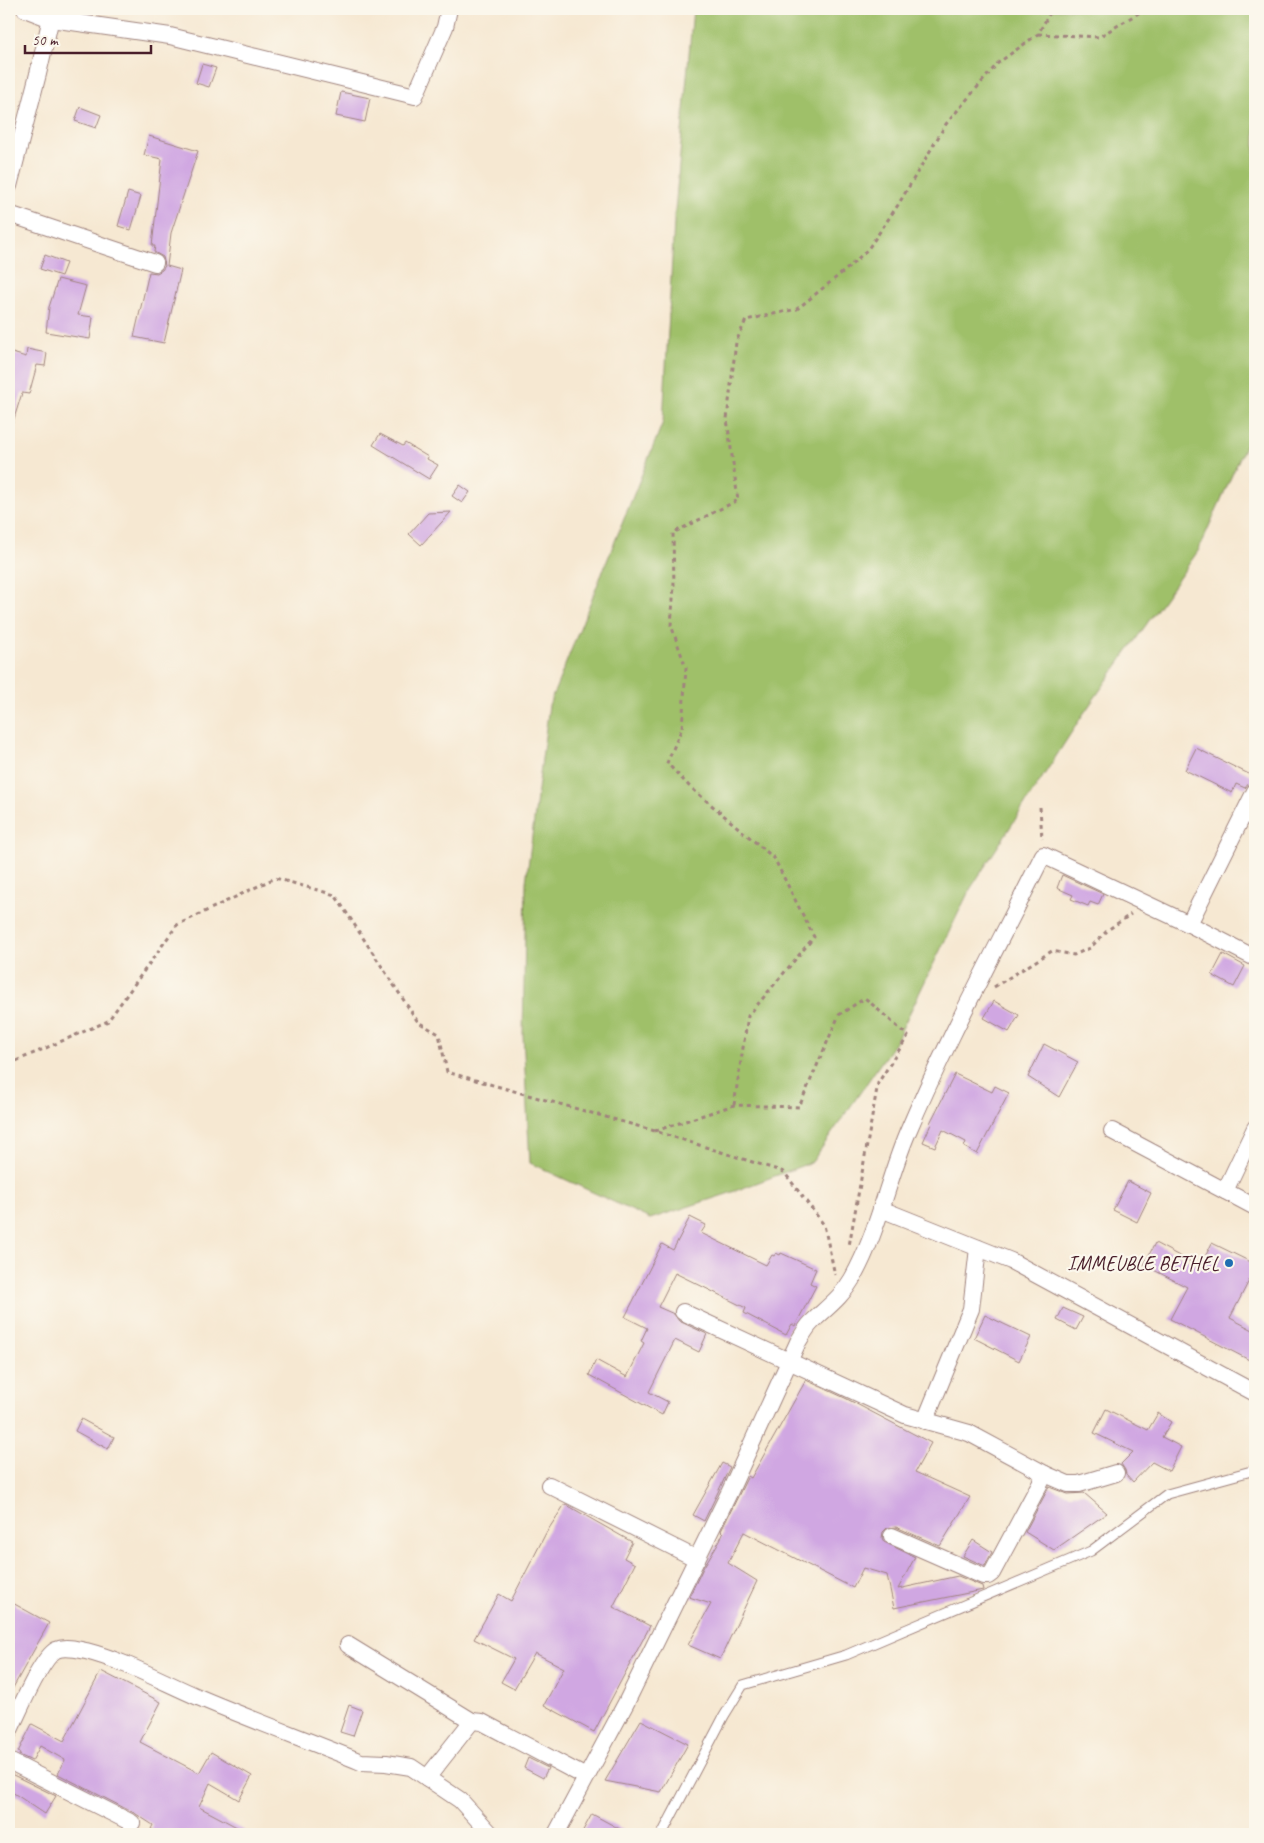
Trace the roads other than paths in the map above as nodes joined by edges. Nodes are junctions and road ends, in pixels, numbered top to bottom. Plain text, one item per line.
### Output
1 (25, 9) edge
2 (449, 9) edge
3 (52, 14) edge
4 (9, 186) edge
5 (9, 214) edge
6 (155, 263) dead end
7 (1255, 791) edge
8 (1189, 924) junction
9 (1255, 958) edge
10 (1255, 1128) edge
11 (1112, 1131) dead end
12 (1226, 1191) junction
13 (1255, 1207) edge
14 (881, 1209) junction
15 (978, 1248) junction
16 (683, 1312) dead end
17 (788, 1361) junction
18 (1255, 1393) edge
19 (925, 1421) junction
20 (1255, 1470) edge
21 (1116, 1473) dead end
22 (1045, 1474) junction
23 (549, 1485) dead end
24 (892, 1536) dead end
25 (697, 1559) junction
26 (348, 1645) dead end
27 (472, 1721) junction
28 (9, 1732) edge
29 (9, 1760) edge
30 (586, 1777) junction
31 (427, 1778) junction
32 (132, 1823) dead end
33 (491, 1834) edge
34 (556, 1834) edge
35 (662, 1834) edge

1 - 3 street
2 - 3 street
3 - 4 street
5 - 6 street
7 - 8 street
8 - 9 street
8 - 14 street
10 - 12 street
11 - 12 street
12 - 13 street
14 - 15 street
14 - 17 street
15 - 18 street
15 - 19 street
16 - 17 street
17 - 19 street
17 - 25 street
19 - 22 street
20 - 35 lane
21 - 22 street
22 - 24 street
23 - 25 street
25 - 30 street
26 - 27 street
27 - 30 street
27 - 31 street
28 - 31 street
29 - 32 street
30 - 34 street
31 - 33 street

